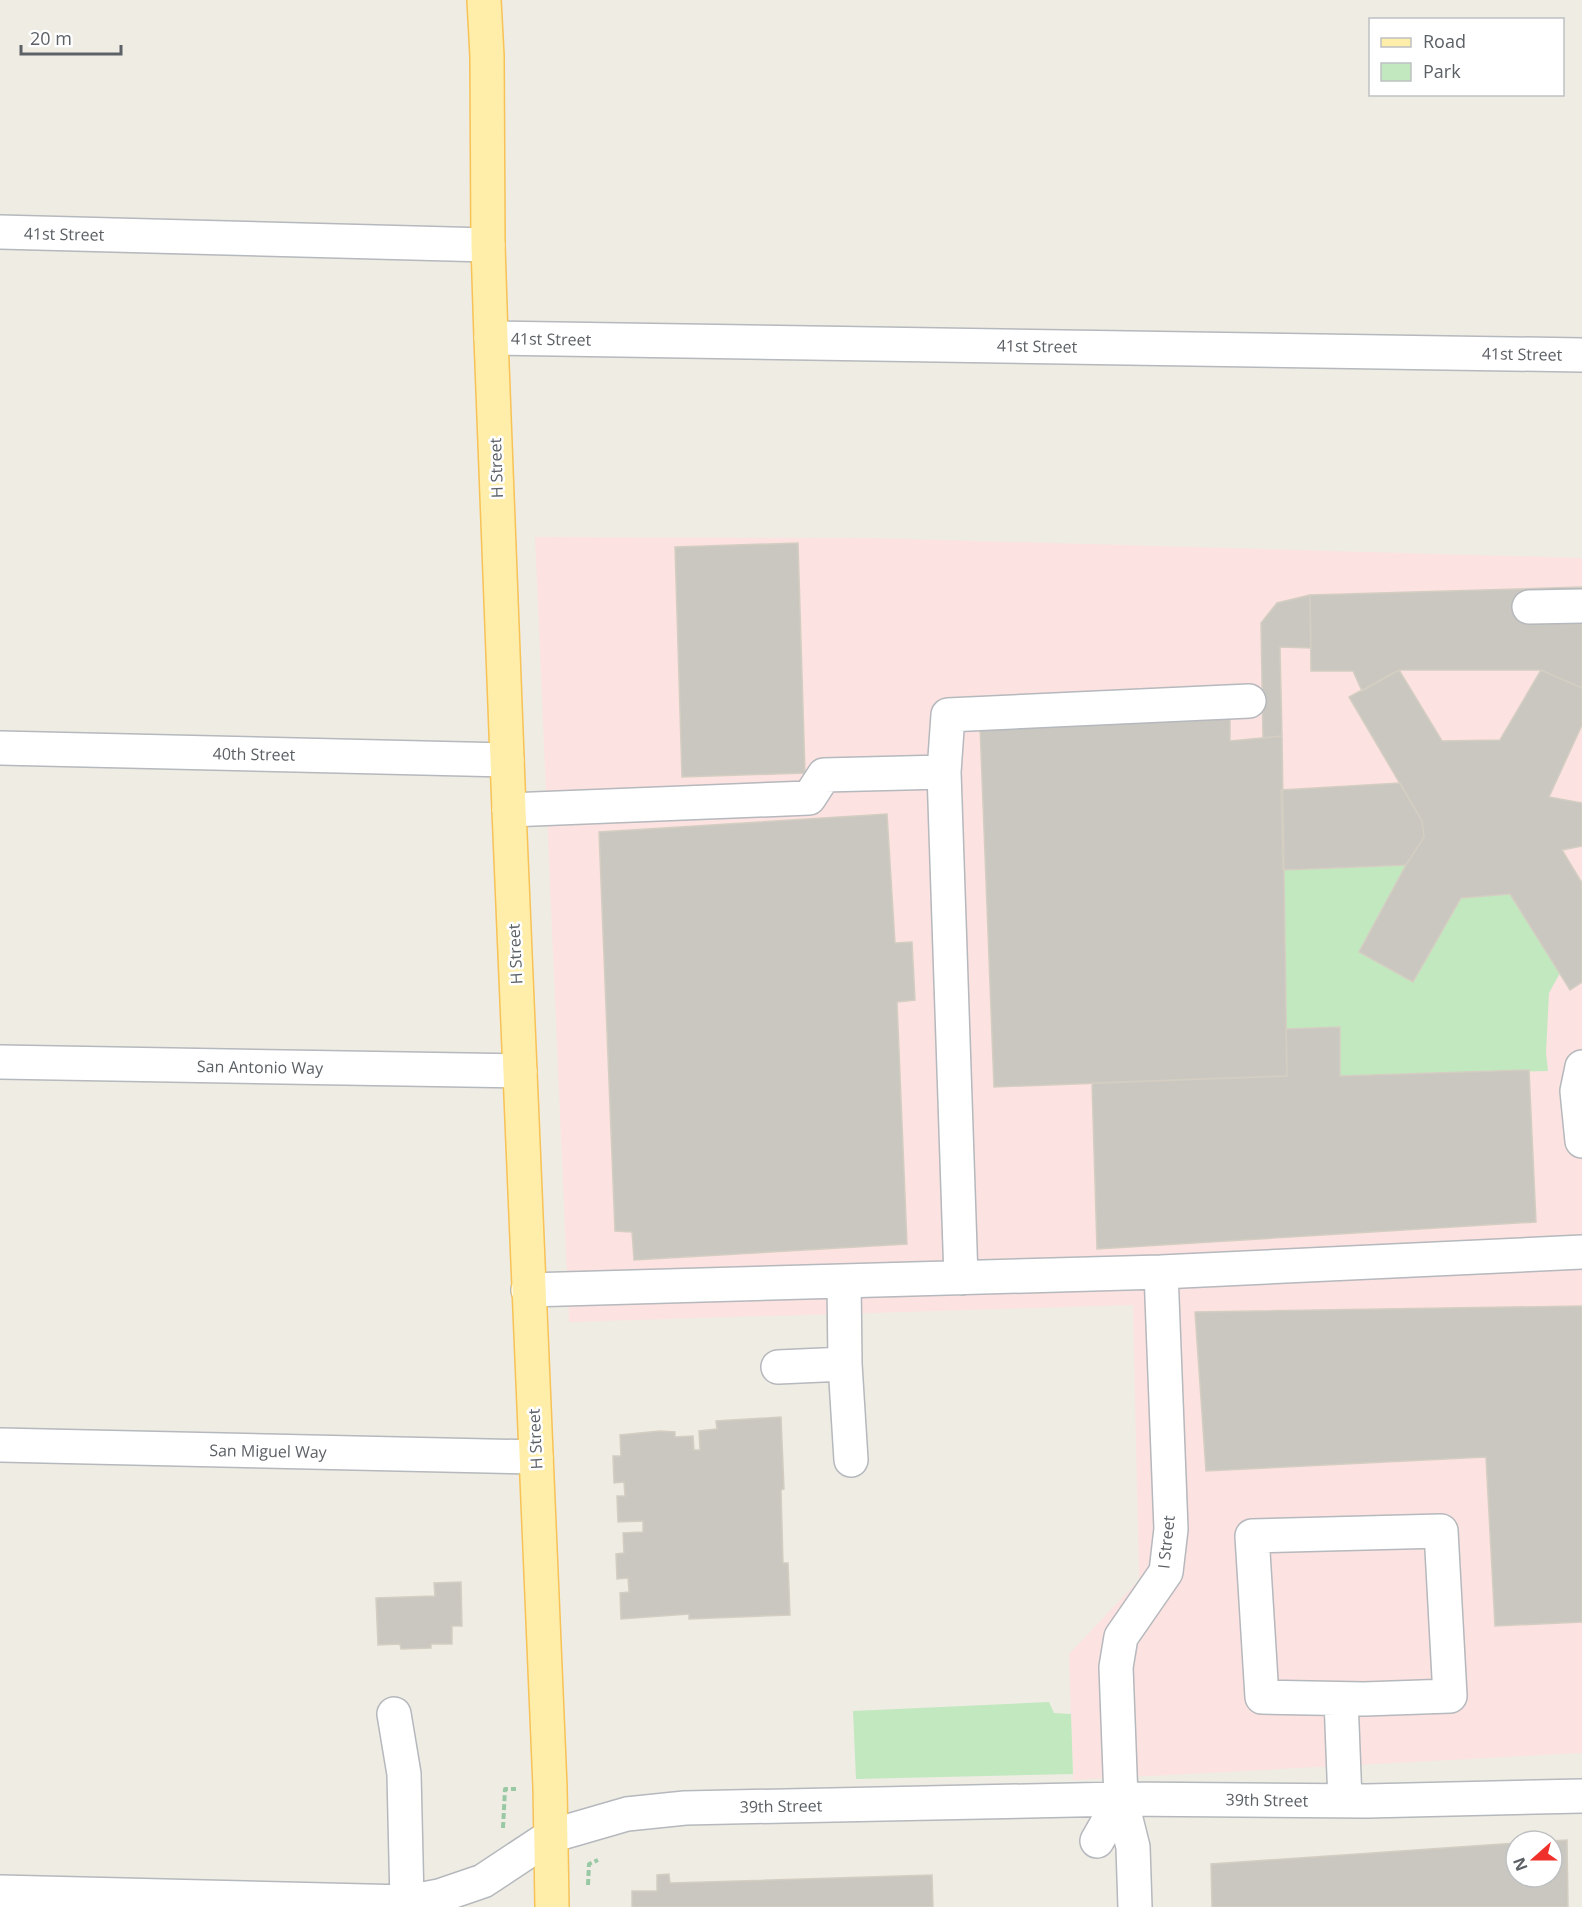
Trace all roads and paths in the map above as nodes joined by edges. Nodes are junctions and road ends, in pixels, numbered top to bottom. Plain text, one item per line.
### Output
1 (484, 0) edge
2 (0, 232) edge
3 (488, 245) junction
4 (491, 338) junction
5 (1582, 355) edge
6 (1582, 606) edge
7 (1529, 607) dead end
8 (1249, 701) dead end
9 (0, 748) edge
10 (507, 760) junction
11 (944, 772) junction
12 (508, 810) junction
13 (0, 1062) edge
14 (1582, 1067) edge
15 (520, 1071) junction
16 (1582, 1141) edge
17 (1582, 1252) edge
18 (1161, 1272) junction
19 (961, 1278) junction
20 (844, 1281) junction
21 (528, 1290) junction
22 (845, 1364) junction
23 (778, 1367) dead end
24 (0, 1445) edge
25 (536, 1457) junction
26 (851, 1460) dead end
27 (1353, 1699) junction
28 (394, 1714) dead end
29 (1582, 1796) edge
30 (1121, 1798) junction
31 (1356, 1801) junction
32 (551, 1836) junction
33 (1097, 1841) dead end
34 (606, 1855) dead end
35 (588, 1886) dead end
36 (0, 1892) edge
37 (407, 1902) junction
38 (552, 1907) edge
39 (1135, 1907) edge

1 - 3 main road, H Street
2 - 3 street, 41st Street
3 - 4 main road, H Street
4 - 5 street, 41st Street
4 - 10 main road, H Street
6 - 7 street
8 - 11 street
9 - 10 street, 40th Street
10 - 12 main road, H Street
11 - 12 street
11 - 19 street
12 - 15 main road, H Street
13 - 15 street, San Antonio Way
14 - 16 street
15 - 21 main road, H Street
17 - 18 street
18 - 19 street
18 - 30 street, I Street
19 - 20 street
20 - 21 street
20 - 22 street
21 - 25 main road, H Street
22 - 23 street
22 - 26 street
24 - 25 street, San Miguel Way
25 - 32 main road, H Street
27 - 27 street
27 - 31 street
28 - 37 street
29 - 31 street, 39th Street
30 - 31 street, 39th Street
30 - 32 street, 39th Street
30 - 33 street
30 - 39 street, I Street
32 - 37 street, 39th Street
32 - 38 main road, H Street
34 - 35 path
36 - 37 street, 39th Street

